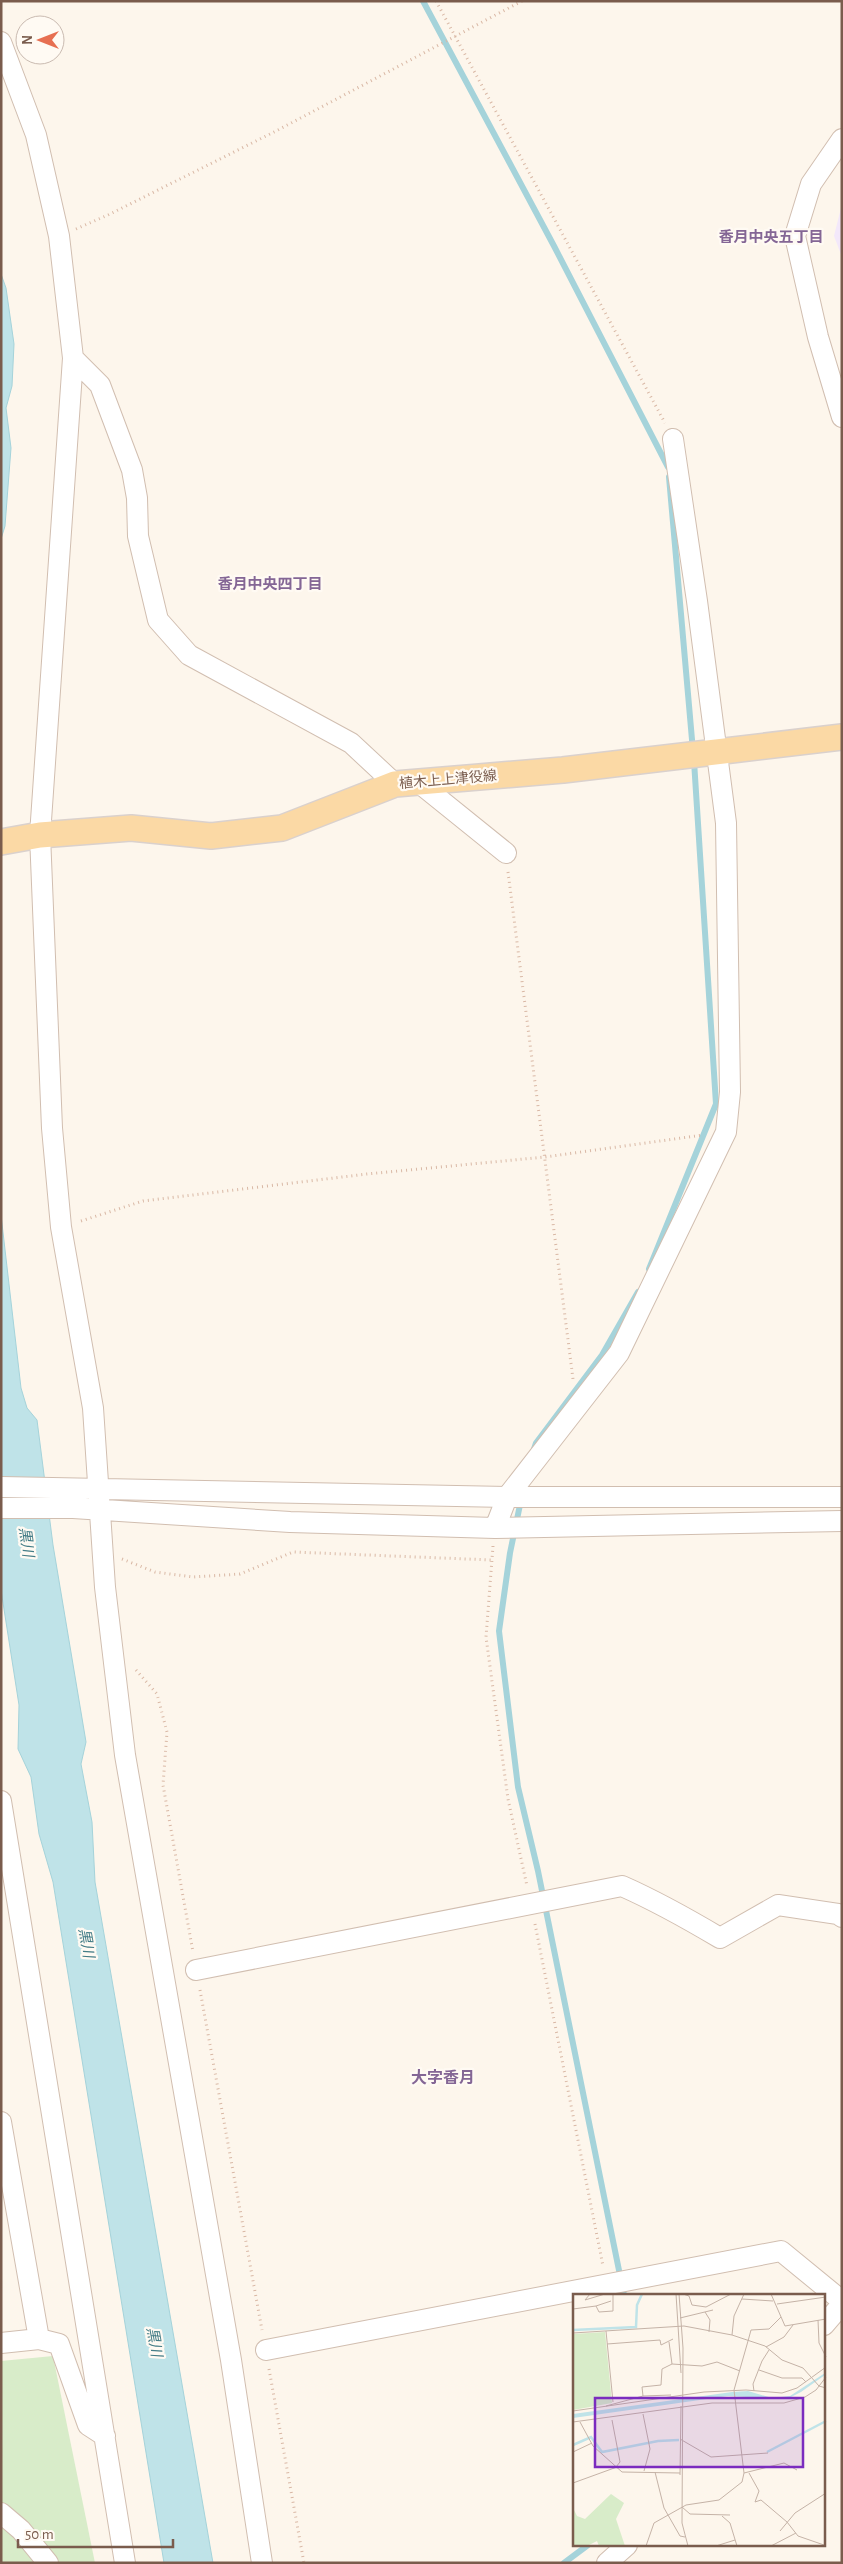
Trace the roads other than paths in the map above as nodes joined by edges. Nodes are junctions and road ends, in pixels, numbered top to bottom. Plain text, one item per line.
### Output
1 (1, 42) edge
2 (842, 139) edge
3 (73, 358) junction
4 (842, 416) edge
5 (673, 439) road end
6 (842, 737) edge
7 (715, 753) junction
8 (407, 783) junction
9 (40, 835) junction
10 (6, 841) edge
11 (506, 853) road end
12 (1, 1487) edge
13 (100, 1488) junction
14 (507, 1497) junction
15 (842, 1497) edge
16 (1, 1508) edge
17 (100, 1511) junction
18 (842, 1521) edge
19 (494, 1528) junction
20 (1, 1801) edge
21 (842, 1917) edge
22 (196, 1970) road end
23 (1, 2122) edge
24 (842, 2303) edge
25 (826, 2323) edge
26 (39, 2340) junction
27 (1, 2344) edge
28 (266, 2350) road end
29 (105, 2436) junction
30 (1, 2513) edge
31 (626, 2546) edge
32 (48, 2563) edge
33 (125, 2563) edge
34 (262, 2563) edge
35 (607, 2563) edge

1 - 3 street
2 - 4 street
3 - 8 street
3 - 9 street
5 - 7 street
6 - 7 main road, 植木上上津役線
7 - 8 main road, 植木上上津役線
7 - 14 street
8 - 9 main road, 植木上上津役線
8 - 11 street
9 - 10 main road, 植木上上津役線
9 - 13 street
12 - 13 street
13 - 14 street
13 - 17 street
14 - 15 street
14 - 19 street
16 - 17 street
17 - 19 street
17 - 34 street
18 - 19 street
20 - 29 street
21 - 22 street
23 - 26 street
24 - 25 street
24 - 28 street
26 - 27 street
26 - 29 street
29 - 33 street
30 - 32 street
31 - 35 street

